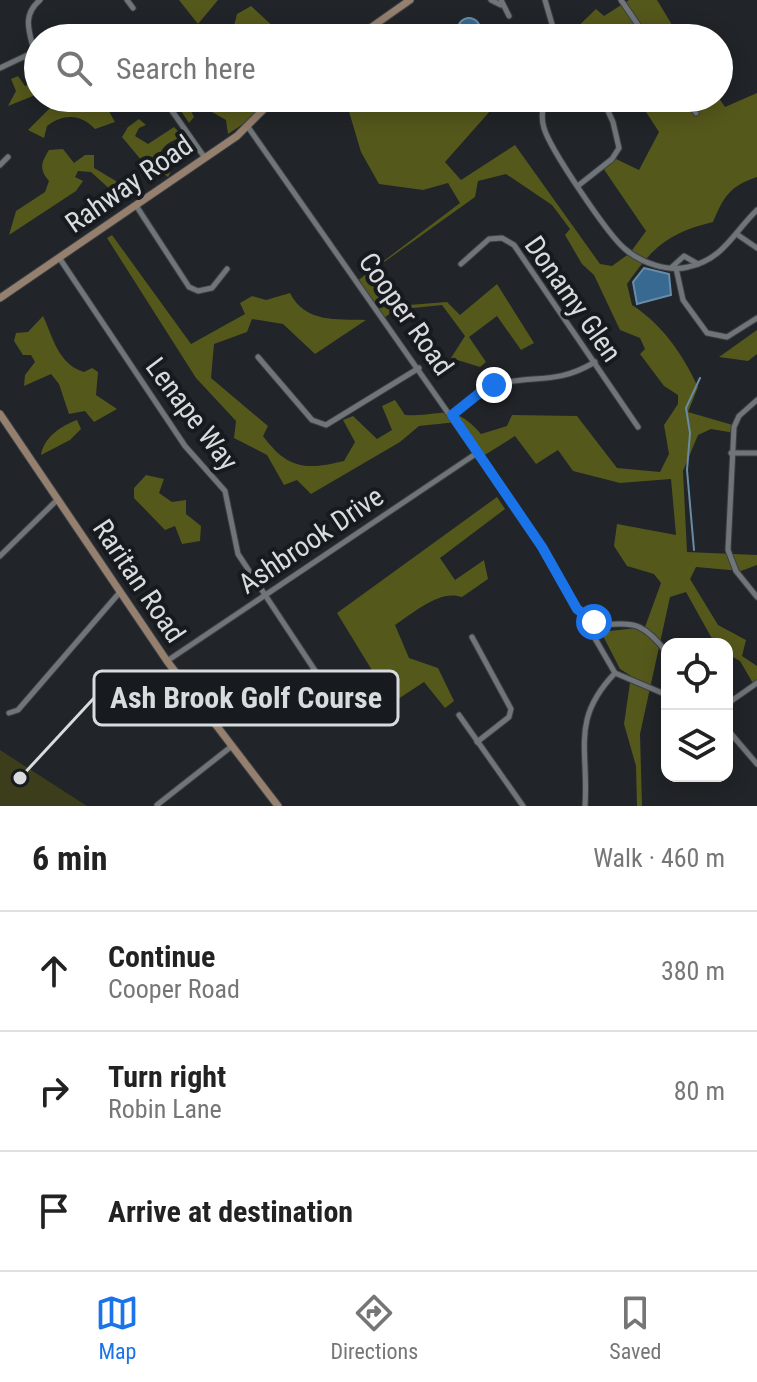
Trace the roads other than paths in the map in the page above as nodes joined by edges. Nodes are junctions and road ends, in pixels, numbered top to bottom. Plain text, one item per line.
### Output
1 (40, 0) edge
2 (127, 0) edge
3 (410, 0) edge
4 (491, 0) edge
5 (545, 0) edge
6 (621, 0) edge
7 (501, 2) edge
8 (133, 8) dead end
9 (509, 16) dead end
10 (27, 24) edge
11 (376, 24) edge
12 (552, 24) edge
13 (637, 24) edge
14 (24, 56) edge
15 (0, 68) edge
16 (173, 112) edge
17 (262, 112) edge
18 (544, 112) edge
19 (608, 112) edge
20 (248, 127) junction
21 (8, 157) dead end
22 (205, 158) junction
23 (0, 165) edge
24 (579, 185) junction
25 (137, 207) junction
26 (757, 210) edge
27 (738, 235) junction
28 (757, 248) edge
29 (60, 259) junction
30 (461, 264) dead end
31 (698, 264) junction
32 (674, 268) junction
33 (227, 269) dead end
34 (0, 298) edge
35 (757, 318) edge
36 (258, 357) dead end
37 (595, 362) junction
38 (419, 368) junction
39 (757, 400) edge
40 (0, 414) edge
41 (452, 415) junction
42 (638, 427) dead end
43 (477, 453) junction
44 (731, 453) junction
45 (757, 453) edge
46 (57, 500) junction
47 (0, 556) edge
48 (120, 592) junction
49 (267, 594) junction
50 (757, 597) edge
51 (577, 609) junction
52 (602, 625) junction
53 (593, 636) junction
54 (472, 637) dead end
55 (661, 647) edge
56 (167, 661) junction
57 (615, 673) junction
58 (757, 683) edge
59 (661, 692) edge
60 (733, 700) edge
61 (9, 713) dead end
62 (459, 715) dead end
63 (349, 722) dead end
64 (733, 737) edge
65 (477, 742) junction
66 (232, 746) junction
67 (757, 764) edge
68 (157, 805) edge
69 (278, 806) edge
70 (523, 806) edge
71 (585, 806) edge

1 - 10 street
2 - 8 street
3 - 11 street
4 - 7 street
5 - 12 street
6 - 13 street
7 - 9 street
14 - 15 street
16 - 22 street
17 - 20 street, Rahway Road
18 - 24 street
19 - 24 street
20 - 22 street, Rahway Road
20 - 38 street, Cooper Road
21 - 23 street
22 - 25 street, Rahway Road
24 - 32 street
25 - 29 street, Rahway Road
25 - 33 street
26 - 27 street
27 - 28 street
27 - 31 street
29 - 34 street, Rahway Road
29 - 49 street, Lenape Way
30 - 37 street, Donamy Glen
31 - 32 street
31 - 32 street
32 - 35 street
36 - 38 street
37 - 41 street
37 - 42 street, Donamy Glen
38 - 41 street, Cooper Road
39 - 44 street
40 - 46 street, Raritan Road
41 - 43 street, Cooper Road
43 - 49 street, Ashbrook Drive
43 - 51 street, Cooper Road
44 - 45 street
44 - 50 street
46 - 47 street
46 - 48 street, Raritan Road
48 - 56 street, Raritan Road
48 - 61 street
49 - 56 street, Ashbrook Drive
49 - 63 street, Lenape Way
51 - 52 street, Cooper Road
51 - 53 street, Cooper Road
52 - 53 street
52 - 55 street, Cooper Road
53 - 57 street, Cooper Road
54 - 65 street
56 - 66 street, Raritan Road
57 - 59 street
57 - 71 street
58 - 60 street
62 - 65 street
64 - 67 street
65 - 70 street
66 - 68 street
66 - 69 street, Raritan Road

